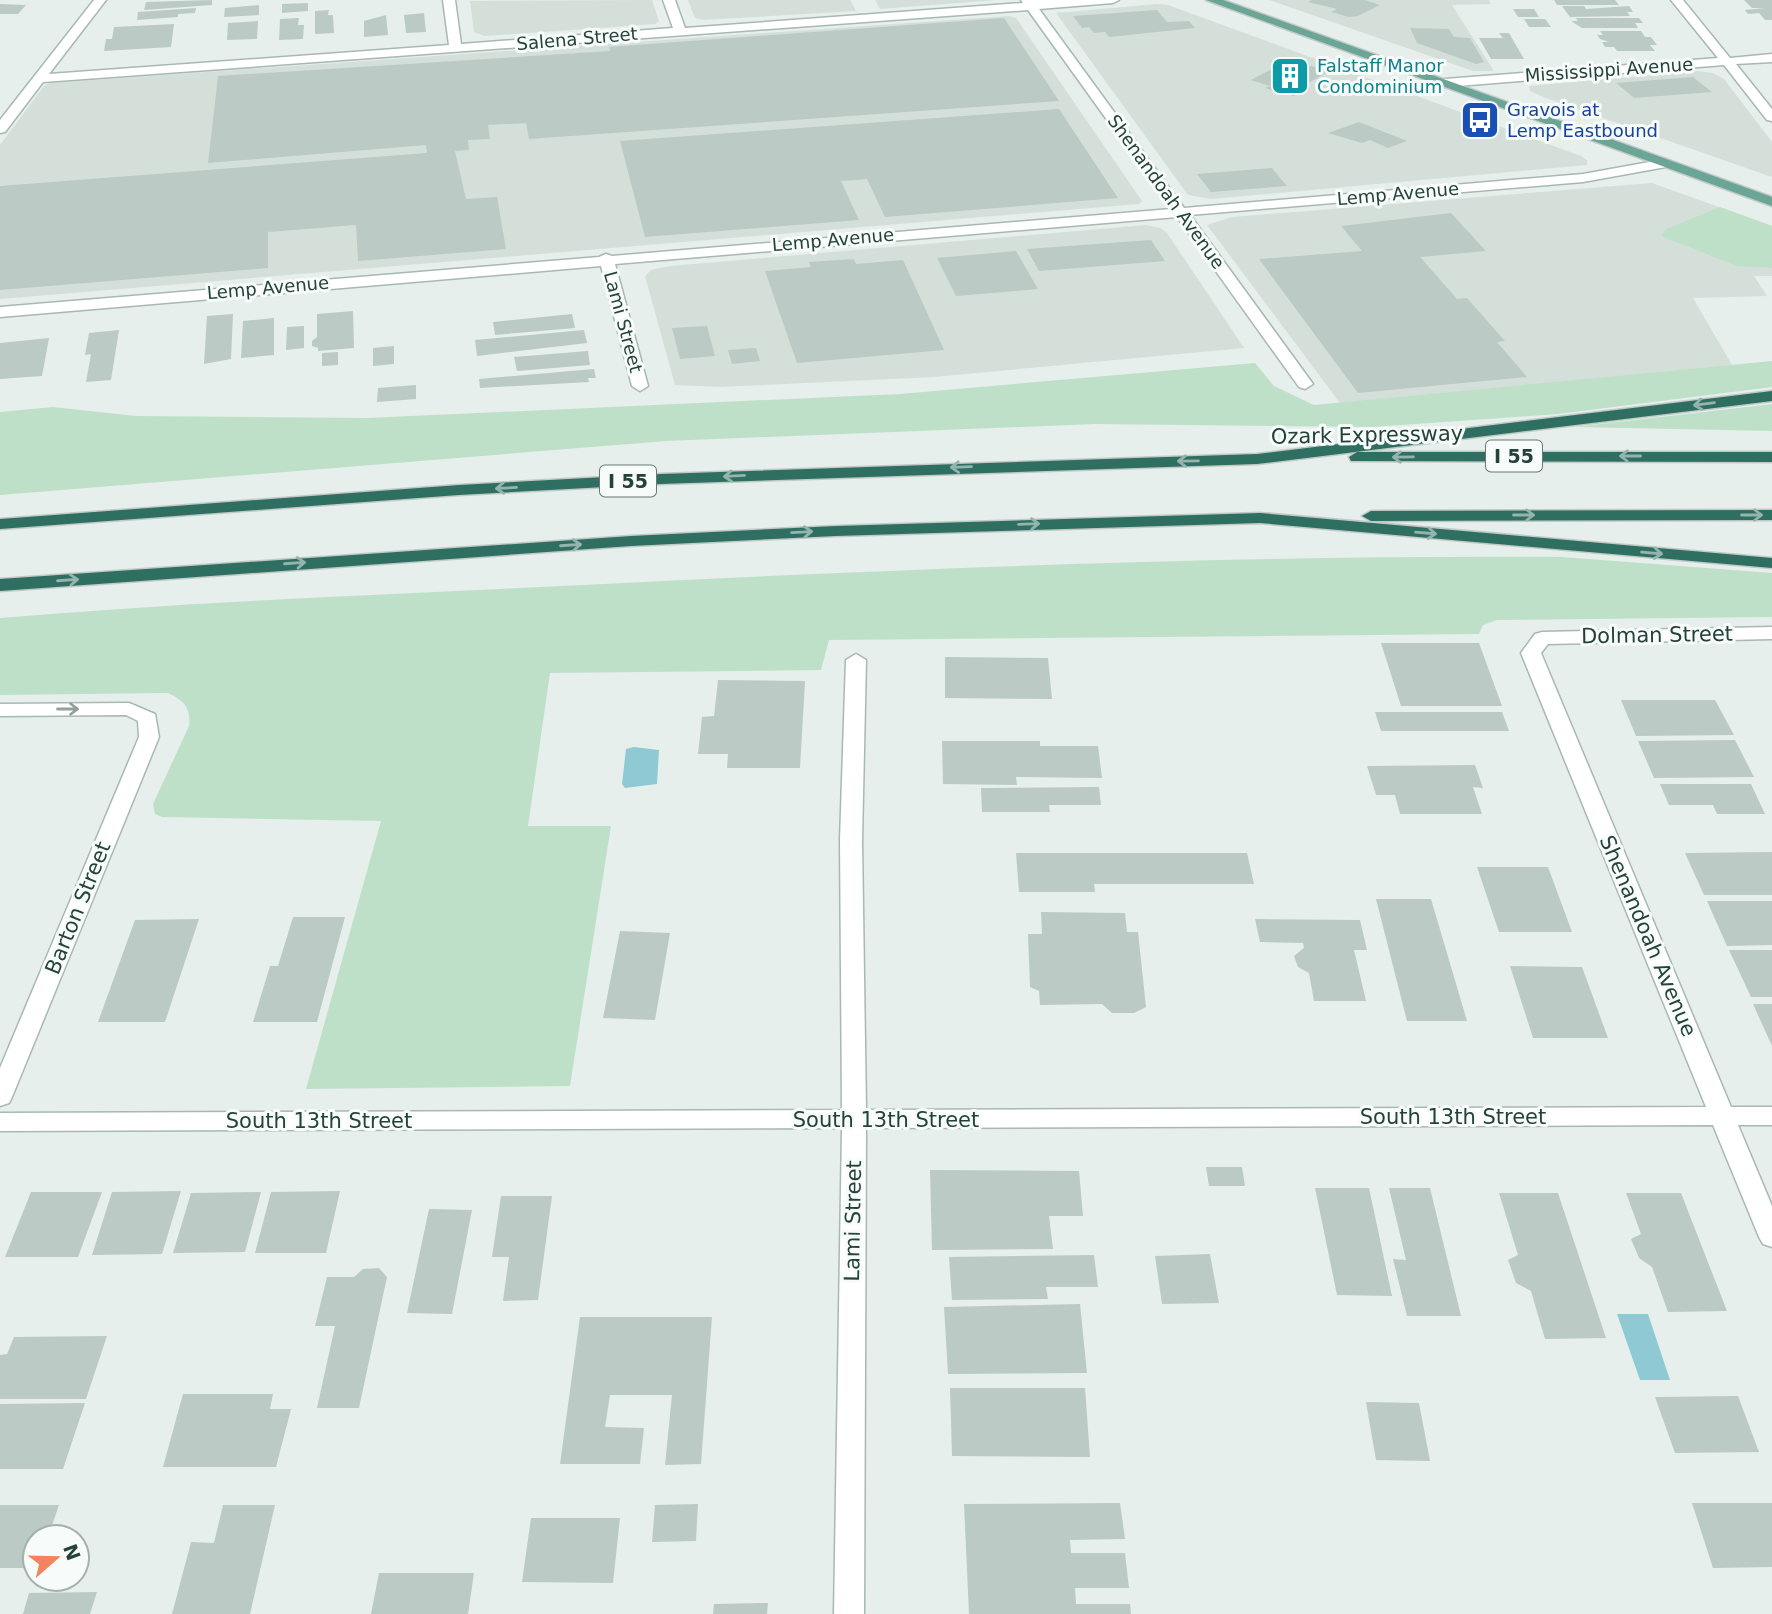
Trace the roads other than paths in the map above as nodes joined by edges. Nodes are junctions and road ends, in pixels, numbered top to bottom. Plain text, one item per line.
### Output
1 (100, 0) edge
2 (449, 0) edge
3 (669, 0) edge
4 (1113, 0) edge
5 (1212, 0) edge
6 (1677, 0) edge
7 (1029, 3) edge
8 (680, 30) junction
9 (456, 48) junction
10 (1772, 58) edge
11 (1727, 61) junction
12 (40, 78) junction
13 (1445, 83) junction
14 (1772, 117) edge
15 (0, 129) edge
16 (1666, 163) junction
17 (1772, 202) edge
18 (1181, 212) junction
19 (606, 258) junction
20 (0, 312) edge
21 (1305, 384) dead end
22 (640, 386) dead end
23 (1772, 396) edge
24 (1772, 457) edge
25 (1257, 459) junction
26 (1772, 515) edge
27 (1260, 518) junction
28 (0, 524) edge
29 (1772, 564) edge
30 (0, 585) edge
31 (1772, 633) edge
32 (1542, 638) joint
33 (856, 660) dead end
34 (0, 709) edge
35 (0, 1097) edge
36 (1723, 1116) junction
37 (1772, 1116) edge
38 (854, 1120) junction
39 (0, 1122) edge
40 (1772, 1237) edge
41 (849, 1614) edge

1 - 12 street
2 - 9 street
3 - 8 street
4 - 7 street, Salena Street
5 - 13 main road
6 - 11 street
7 - 8 street, Salena Street
7 - 18 street, Shenandoah Avenue
8 - 9 street, Salena Street
9 - 12 street, Salena Street
10 - 11 street, Mississippi Avenue
11 - 13 street, Mississippi Avenue
11 - 14 street
12 - 15 street
13 - 16 main road
16 - 17 main road
16 - 18 street, Lemp Avenue
18 - 19 street, Lemp Avenue
18 - 21 street, Shenandoah Avenue
19 - 20 street, Lemp Avenue
19 - 22 street, Lami Street
23 -> 25 highway
24 -> 25 highway, Ozark Expressway / I 55
25 -> 28 highway, I 55
27 -> 26 highway
27 -> 29 highway
30 -> 27 highway
31 - 32 street, Dolman Street
32 - 36 street, Shenandoah Avenue
33 - 38 street, Lami Street
34 -> 35 street, Barton Street
36 - 37 street, South 13th Street
36 - 38 street, South 13th Street
36 - 40 street, Shenandoah Avenue
38 - 39 street, South 13th Street
38 - 41 street, Lami Street

